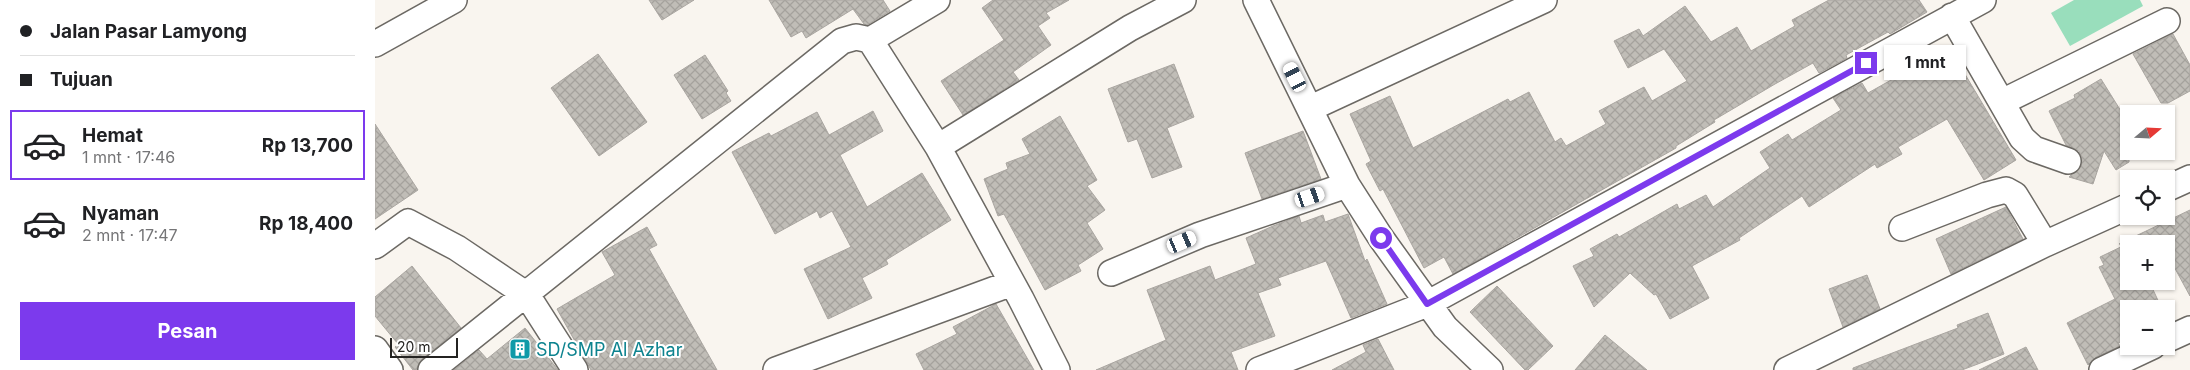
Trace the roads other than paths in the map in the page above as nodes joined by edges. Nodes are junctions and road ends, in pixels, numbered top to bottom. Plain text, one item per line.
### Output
1 (937, 0) edge
2 (1183, 0) edge
3 (1256, 0) edge
4 (1544, 0) edge
5 (1983, 0) edge
6 (447, 2) edge
7 (1952, 16) junction
8 (2167, 21) dead end
9 (870, 40) junction
10 (375, 44) edge
11 (2002, 102) junction
12 (1311, 108) junction
13 (938, 147) junction
14 (2068, 161) dead end
15 (2190, 178) edge
16 (1347, 185) junction
17 (2175, 185) edge
18 (2120, 210) edge
19 (1902, 228) dead end
20 (2045, 244) junction
21 (375, 246) edge
22 (1111, 273) dead end
23 (1012, 283) junction
24 (527, 295) junction
25 (1427, 304) junction
26 (2190, 329) edge
27 (2175, 336) edge
28 (375, 349) edge
29 (2134, 355) edge
30 (390, 370) edge
31 (431, 370) edge
32 (575, 370) edge
33 (776, 370) edge
34 (1057, 370) edge
35 (1259, 370) edge
36 (1490, 370) edge
37 (1787, 370) edge
38 (2102, 370) edge

1 - 9 street
2 - 13 street
3 - 12 street
4 - 12 street
5 - 7 street
6 - 10 street
7 - 11 street
7 - 25 street
8 - 11 street
9 - 13 street
9 - 24 street
11 - 14 street
12 - 16 street
13 - 23 street
15 - 17 street
16 - 22 street
16 - 25 street
18 - 20 street
19 - 20 street
20 - 37 street
21 - 24 street
23 - 33 street
23 - 34 street
24 - 31 street
24 - 32 street
25 - 35 street
25 - 36 street
26 - 27 street
28 - 30 street
29 - 38 street

